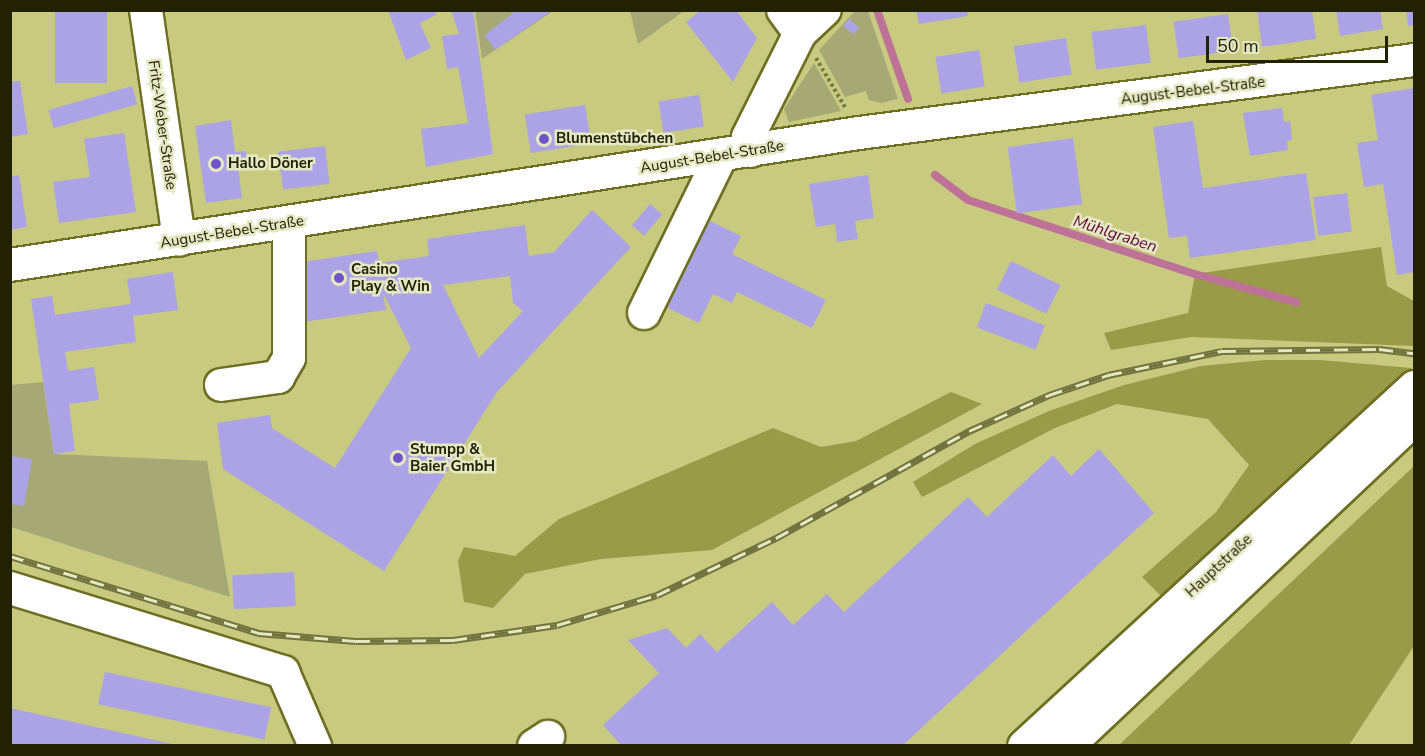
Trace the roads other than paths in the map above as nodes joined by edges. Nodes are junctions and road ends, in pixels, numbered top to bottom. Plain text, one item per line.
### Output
1 (146, 10) edge
2 (825, 10) edge
3 (791, 22) edge
4 (1414, 60) edge
5 (735, 154) junction
6 (289, 224) junction
7 (179, 240) junction
8 (10, 265) edge
9 (644, 313) dead end
10 (221, 385) dead end
11 (1414, 387) edge
12 (1414, 417) edge
13 (10, 588) edge
14 (315, 746) edge
15 (1024, 746) edge
16 (1066, 746) edge

1 - 7 street, Fritz-Weber-Straße
2 - 3 street
3 - 5 street
4 - 5 street, August-Bebel-Straße
5 - 6 street, August-Bebel-Straße
5 - 9 street
6 - 7 street, August-Bebel-Straße
6 - 10 street
7 - 8 street, August-Bebel-Straße
11 - 15 main road, Hauptstraße
12 - 16 main road, Hauptstraße
13 - 14 street

